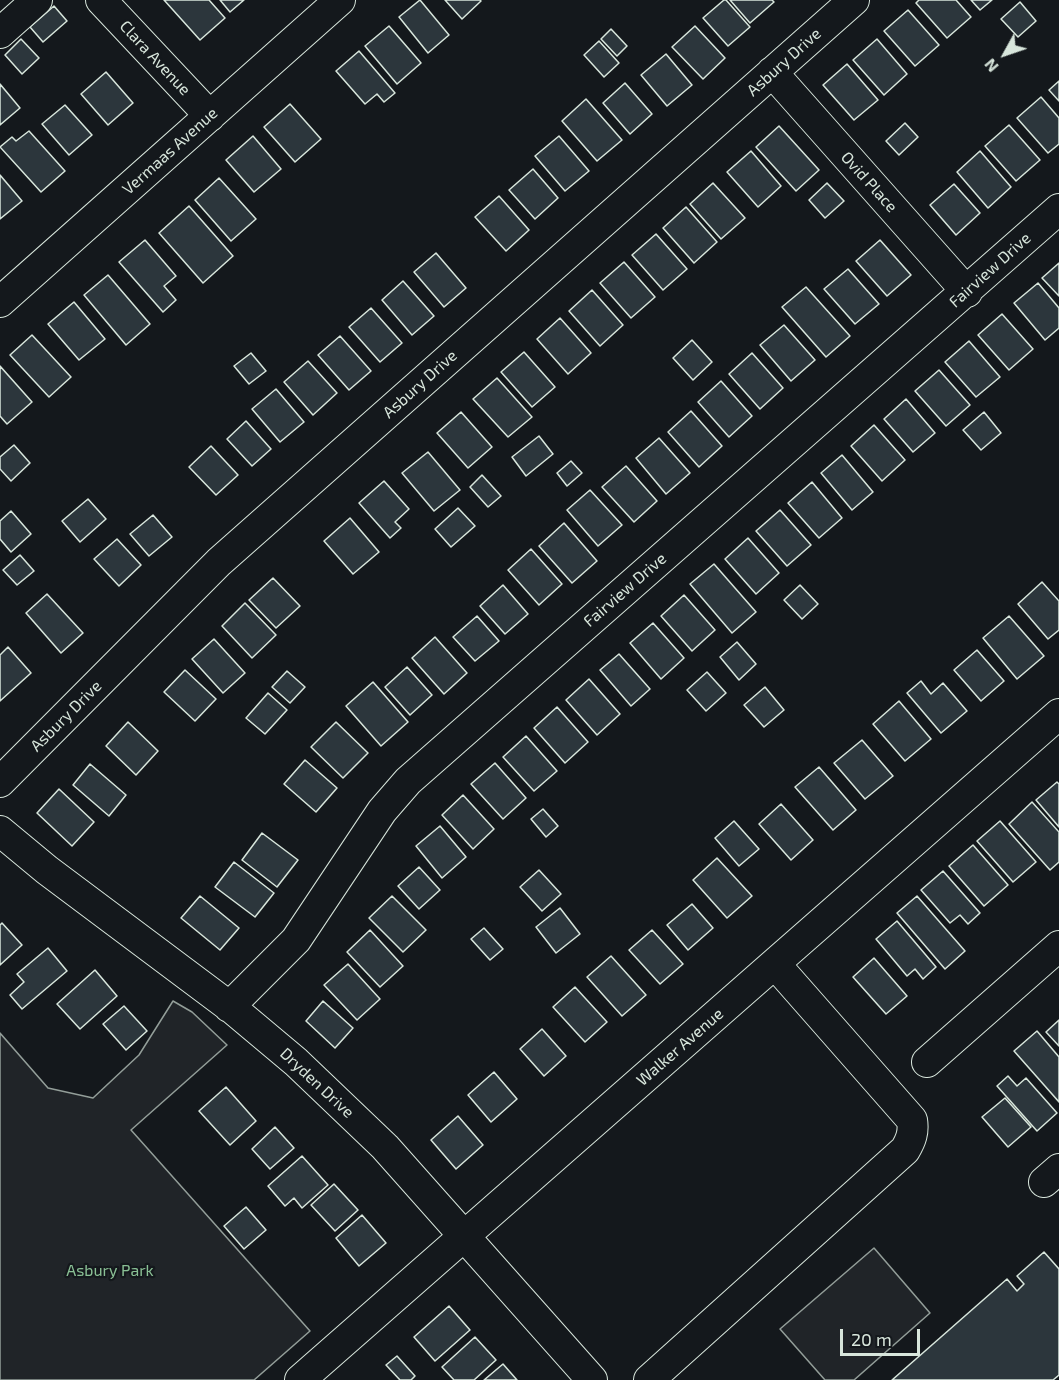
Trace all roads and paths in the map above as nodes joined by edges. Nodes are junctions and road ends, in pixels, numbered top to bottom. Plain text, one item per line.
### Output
1 (37, 0) edge
2 (101, 0) edge
3 (340, 0) edge
4 (854, 0) edge
5 (0, 33) edge
6 (772, 72) junction
7 (210, 116) junction
8 (1059, 209) edge
9 (967, 292) junction
10 (0, 302) edge
11 (1059, 714) edge
12 (0, 782) edge
13 (0, 831) edge
14 (1059, 946) edge
15 (775, 964) junction
16 (229, 1007) junction
17 (927, 1062) dead end
18 (464, 1236) junction
19 (300, 1380) edge
20 (592, 1380) edge
21 (649, 1380) edge

1 - 5 street
2 - 7 street, Clara Avenue
3 - 7 street, Vermaas Avenue
4 - 6 street, Asbury Drive
6 - 9 street, Ovid Place
6 - 12 street, Asbury Drive
7 - 10 street, Vermaas Avenue
8 - 9 street, Fairview Drive
9 - 16 street, Fairview Drive
11 - 15 street, Walker Avenue
13 - 16 street, Dryden Drive
14 - 17 street
15 - 18 street, Walker Avenue
15 - 21 street
16 - 18 street, Dryden Drive
18 - 19 street, Walker Avenue
18 - 20 street, Dryden Drive

